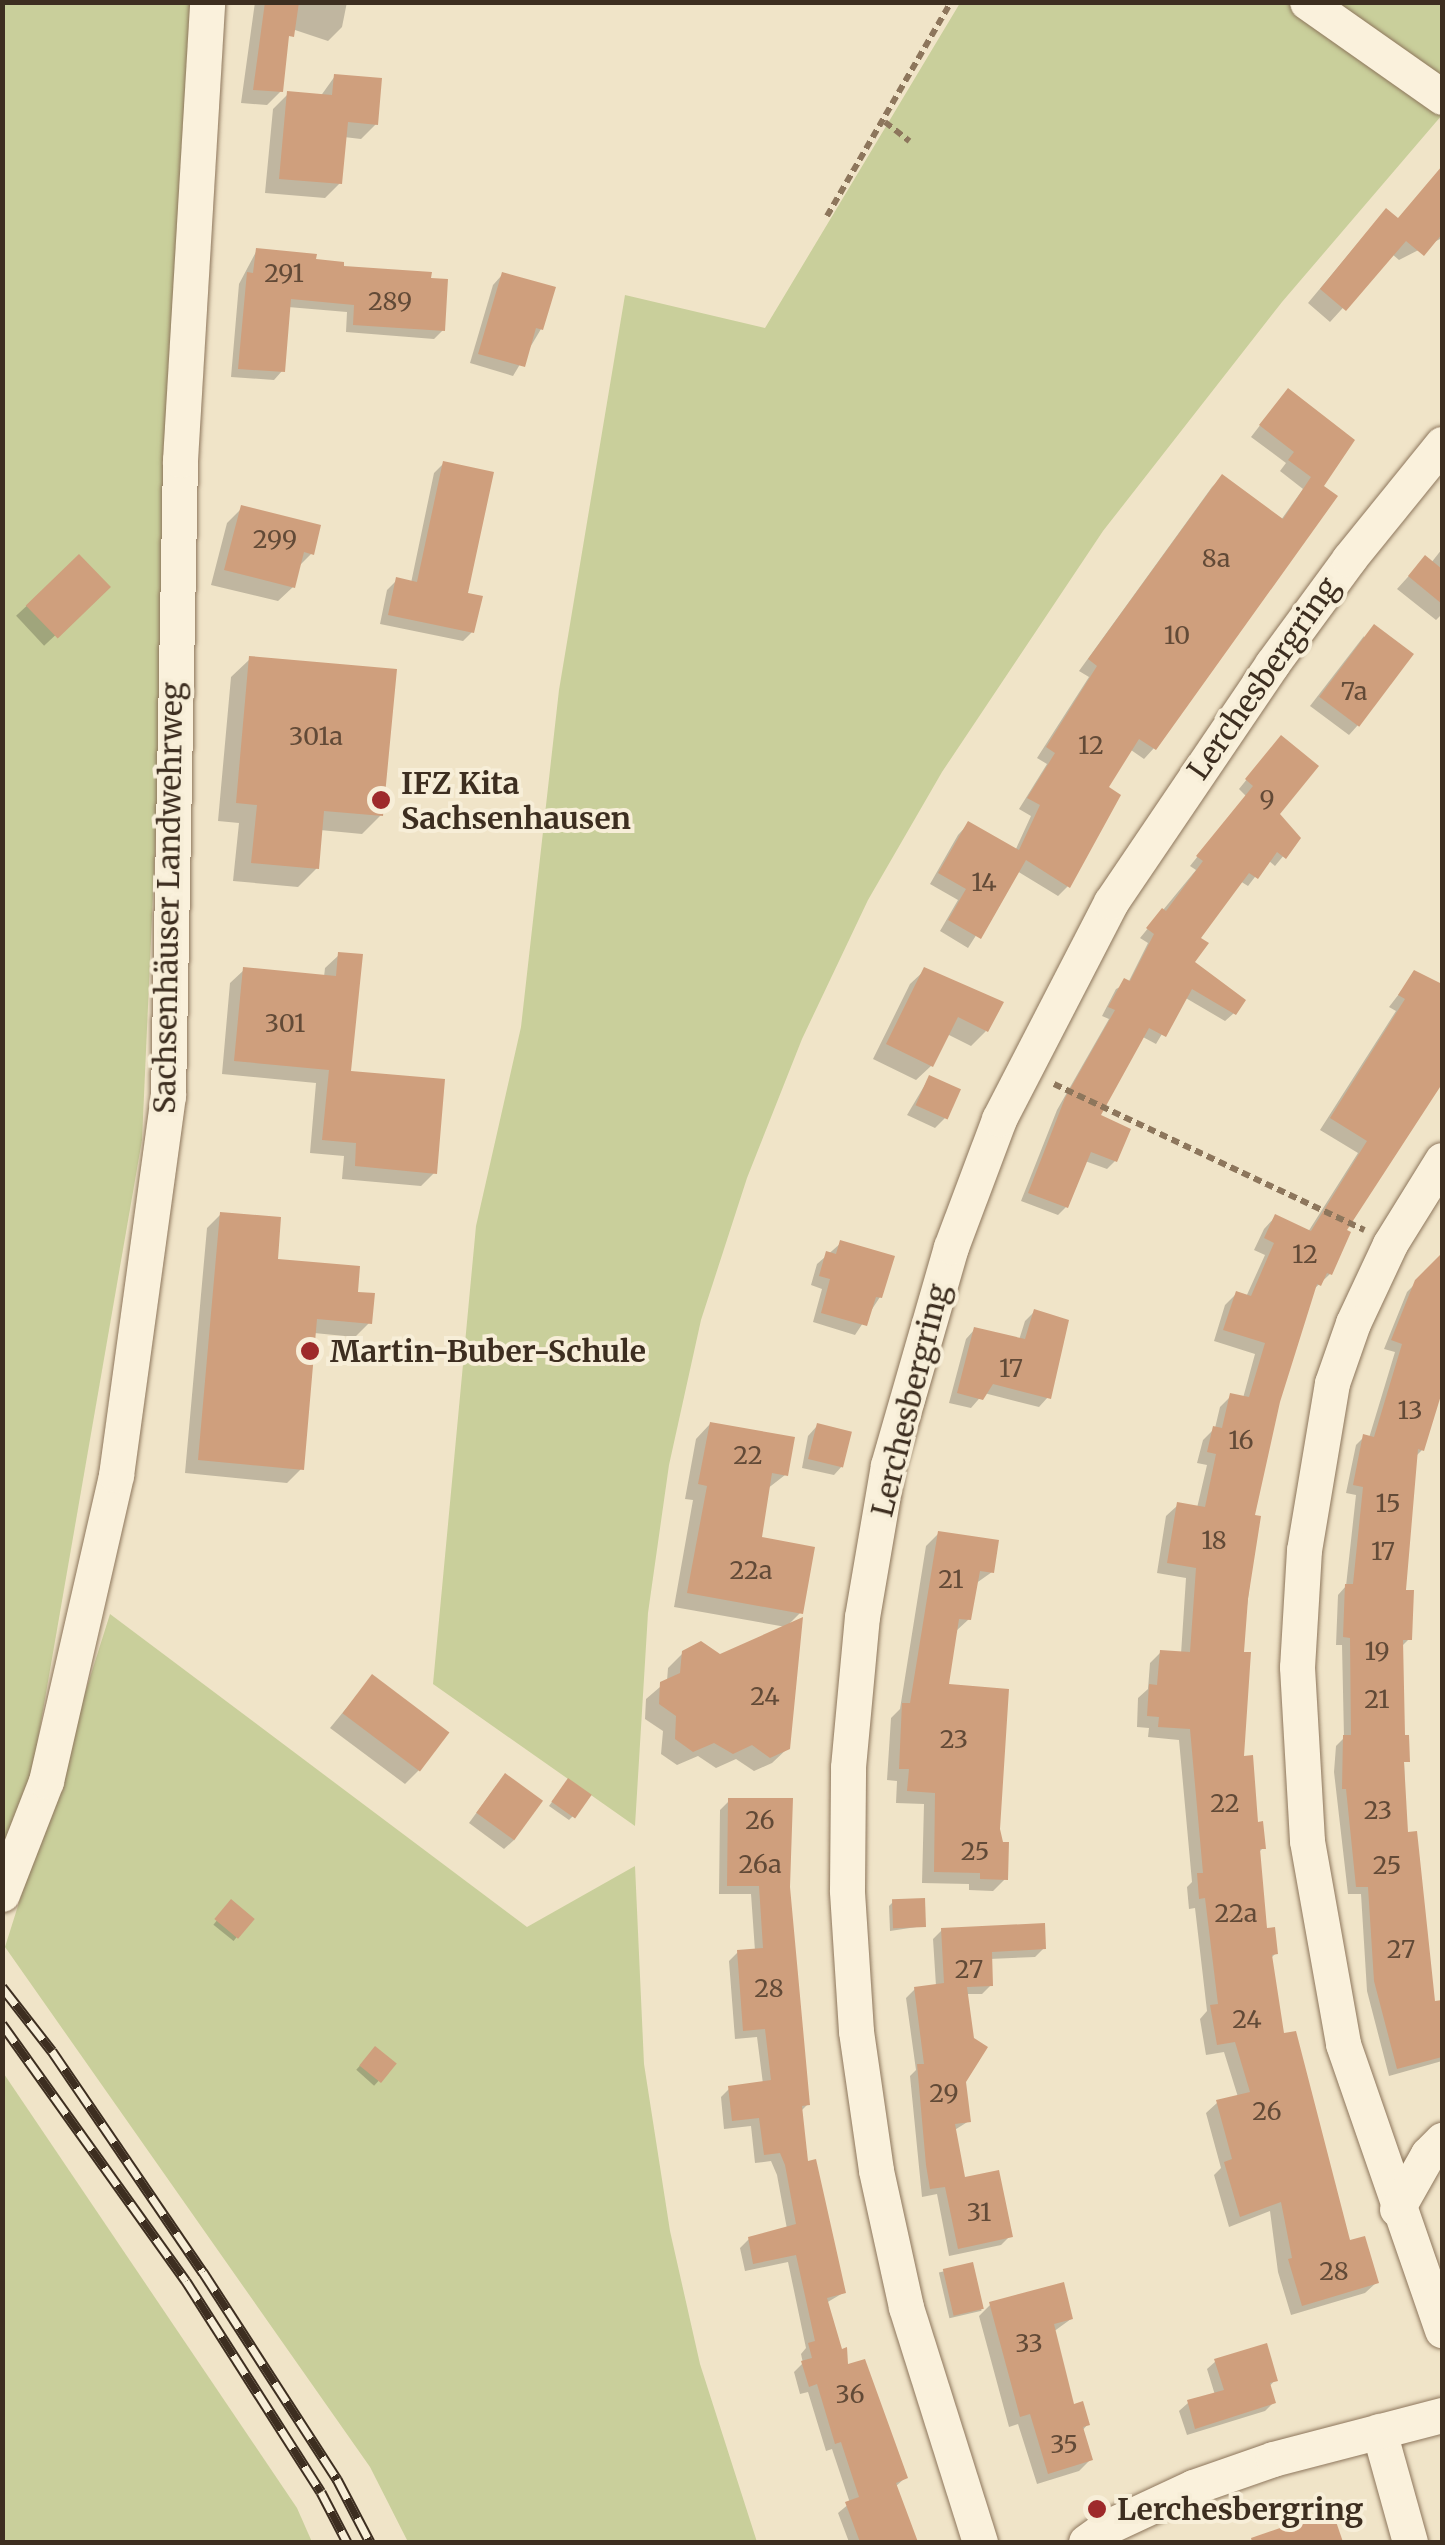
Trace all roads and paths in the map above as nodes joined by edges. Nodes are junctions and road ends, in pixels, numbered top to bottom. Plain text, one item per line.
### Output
1 (207, 2) edge
2 (950, 2) edge
3 (1306, 2) edge
4 (1442, 97) edge
5 (885, 122) junction
6 (909, 141) dead end
7 (827, 216) dead end
8 (1442, 444) edge
9 (1021, 1069) junction
10 (1442, 1160) edge
11 (1390, 1244) junction
12 (2, 1894) edge
13 (1442, 2140) edge
14 (1397, 2210) junction
15 (1442, 2330) edge
16 (1442, 2415) edge
17 (1380, 2431) junction
18 (980, 2542) edge
19 (1086, 2542) edge
20 (1410, 2542) edge

1 - 12 street, Sachsenhäuser Landwehrweg
2 - 5 path
3 - 4 street
5 - 6 path
5 - 7 path
8 - 9 street, Lerchesbergring
9 - 11 path
9 - 18 street, Lerchesbergring
10 - 11 street
11 - 14 street
13 - 14 street
14 - 15 street
16 - 17 street
17 - 19 street
17 - 20 street

